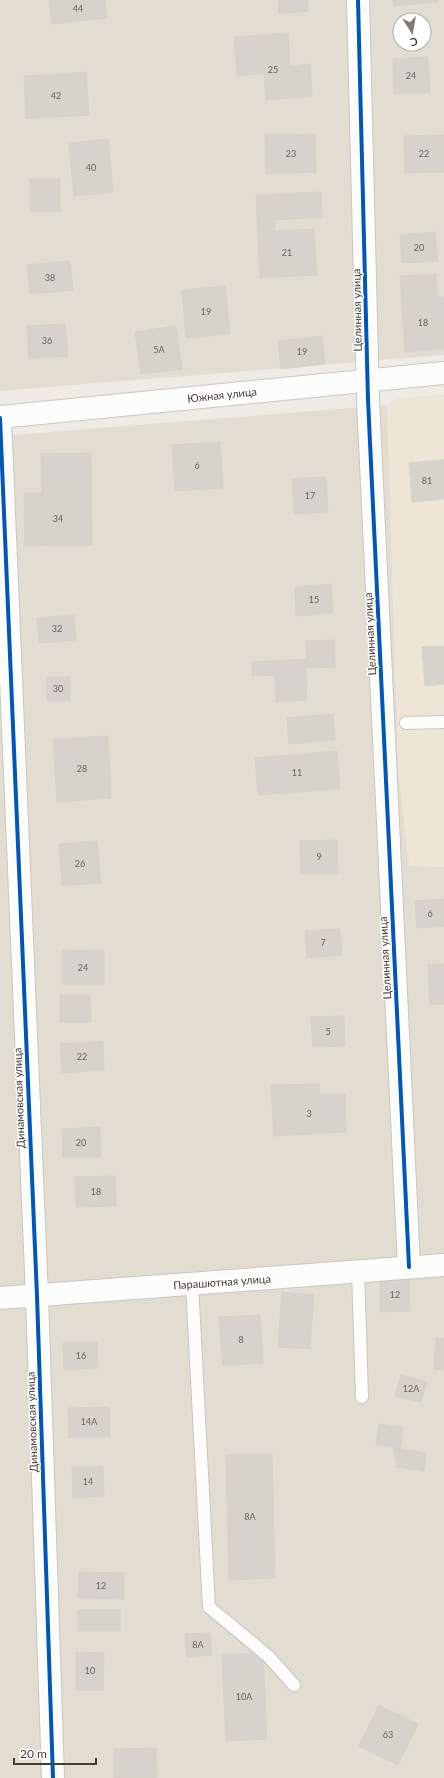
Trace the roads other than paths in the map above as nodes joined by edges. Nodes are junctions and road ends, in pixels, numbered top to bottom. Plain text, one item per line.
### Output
1 (358, 0) edge
2 (444, 373) edge
3 (368, 380) junction
4 (0, 418) edge
5 (444, 722) edge
6 (406, 723) dead end
7 (444, 1265) edge
8 (409, 1267) junction
9 (358, 1271) junction
10 (192, 1284) junction
11 (36, 1296) junction
12 (0, 1298) edge
13 (362, 1396) dead end
14 (294, 1685) dead end
15 (53, 1778) edge

1 - 3 street, Целинная улица
2 - 3 street, Южная улица
3 - 4 street, Южная улица
3 - 8 street, Целинная улица
4 - 11 street, Динамовская улица
5 - 6 lane
7 - 8 street, Парашютная улица
8 - 9 street, Парашютная улица
9 - 10 street, Парашютная улица
9 - 13 lane
10 - 11 street, Парашютная улица
10 - 14 lane
11 - 12 street, Парашютная улица
11 - 15 street, Динамовская улица

